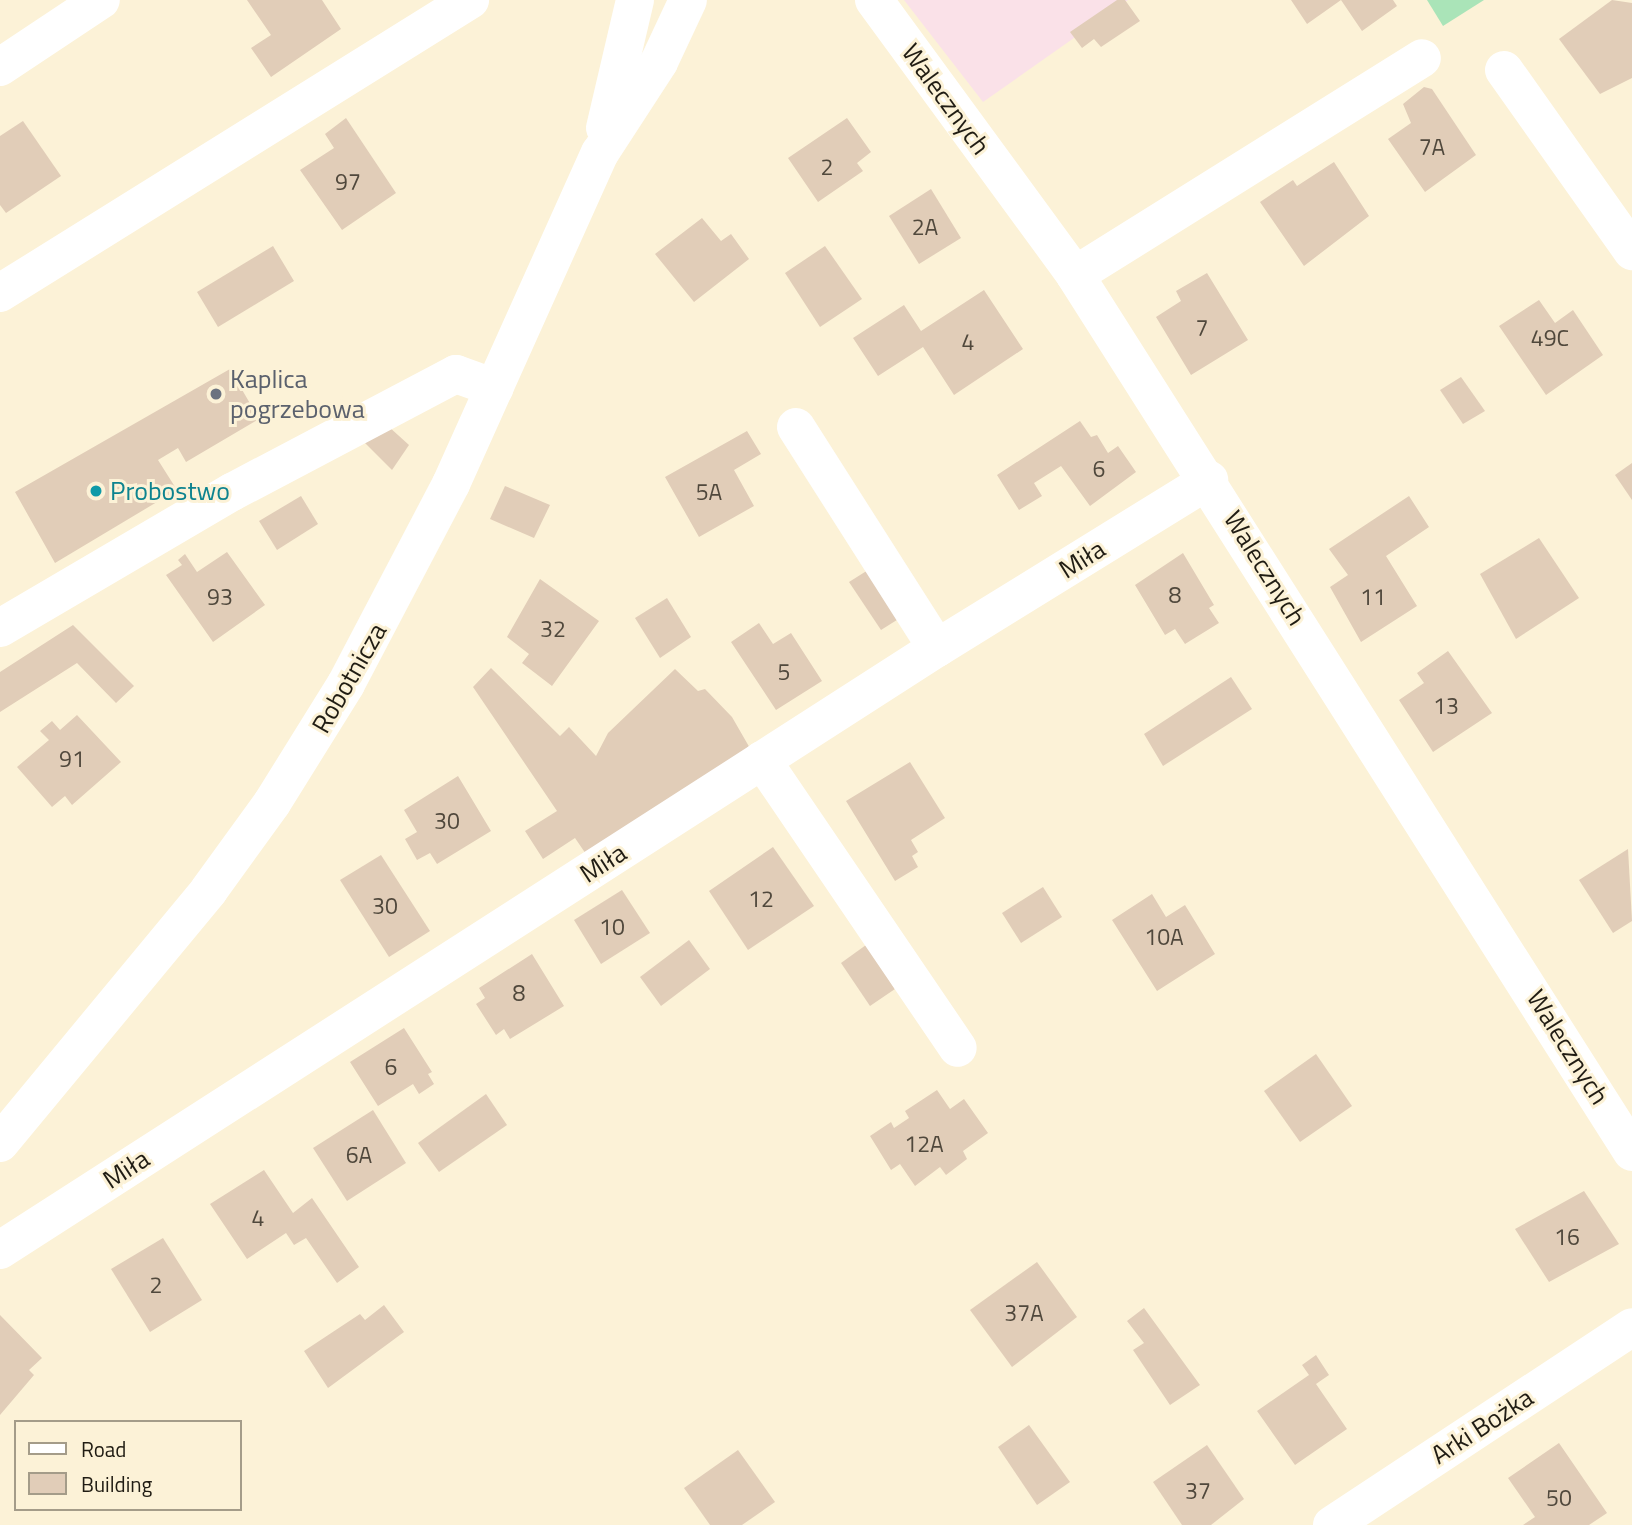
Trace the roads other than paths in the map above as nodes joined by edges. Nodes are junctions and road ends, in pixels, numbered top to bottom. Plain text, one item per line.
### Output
1 (101, 0) edge
2 (470, 0) edge
3 (635, 0) edge
4 (688, 0) edge
5 (874, 0) edge
6 (1422, 58) dead end
7 (0, 67) edge
8 (1504, 70) dead end
9 (600, 153) junction
10 (1627, 234) edge
11 (1075, 275) junction
12 (0, 293) edge
13 (495, 388) junction
14 (796, 427) dead end
15 (1209, 480) junction
16 (0, 628) edge
17 (937, 648) junction
18 (762, 760) junction
19 (958, 1048) dead end
20 (0, 1143) edge
21 (1632, 1152) edge
22 (0, 1250) edge
23 (1632, 1327) edge
24 (1332, 1525) edge

1 - 7 street
2 - 12 street
3 - 9 street, Robotnicza
4 - 9 street, Robotnicza
5 - 11 street, Walecznych
6 - 11 street
8 - 10 street
9 - 13 street, Robotnicza
11 - 15 street, Walecznych
13 - 16 street
13 - 20 street, Robotnicza
14 - 17 street
15 - 17 street, Miła
15 - 21 street, Walecznych
17 - 18 street, Miła
18 - 19 street
18 - 22 street, Miła
23 - 24 street, Arki Bożka

